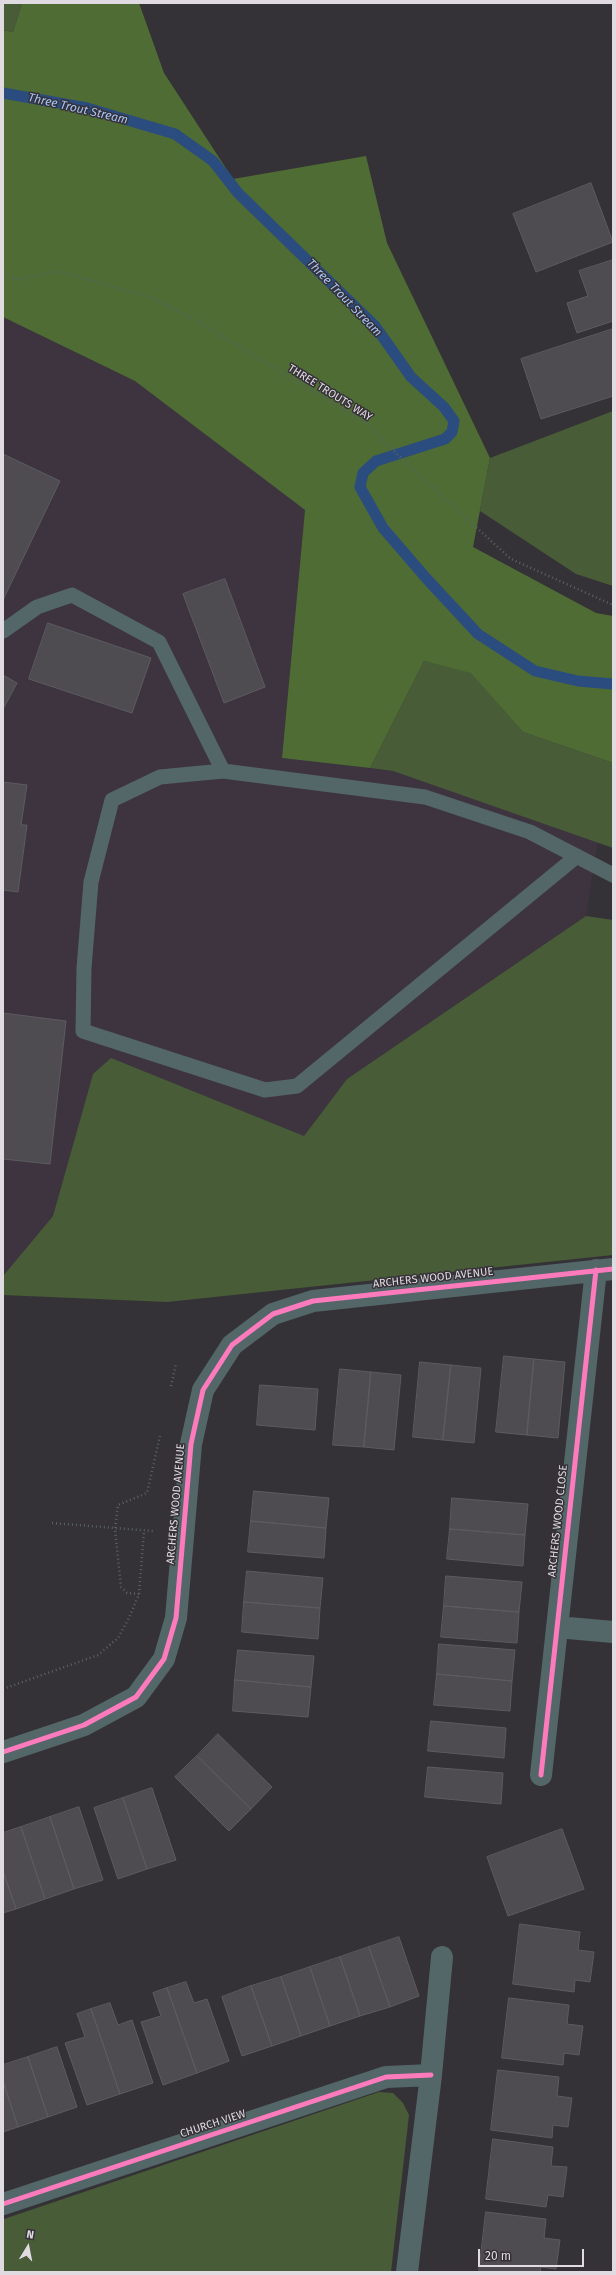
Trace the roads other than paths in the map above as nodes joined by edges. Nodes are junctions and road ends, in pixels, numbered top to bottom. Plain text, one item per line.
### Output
1 (3, 631) edge
2 (223, 771) junction
3 (576, 856) junction
4 (613, 875) edge
5 (604, 1270) edge
6 (557, 1627) junction
7 (613, 1632) edge
8 (3, 1752) edge
9 (540, 1774) dead end
10 (442, 1957) dead end
11 (431, 2075) junction
12 (3, 2204) edge
13 (407, 2272) edge

1 - 2 lane
2 - 3 lane
2 - 3 lane
3 - 4 lane
5 - 6 street, ARCHERS WOOD CLOSE
5 - 8 street, ARCHERS WOOD AVENUE
6 - 7 street
6 - 9 street, ARCHERS WOOD CLOSE
10 - 11 street
11 - 12 street, CHURCH VIEW
11 - 13 street

